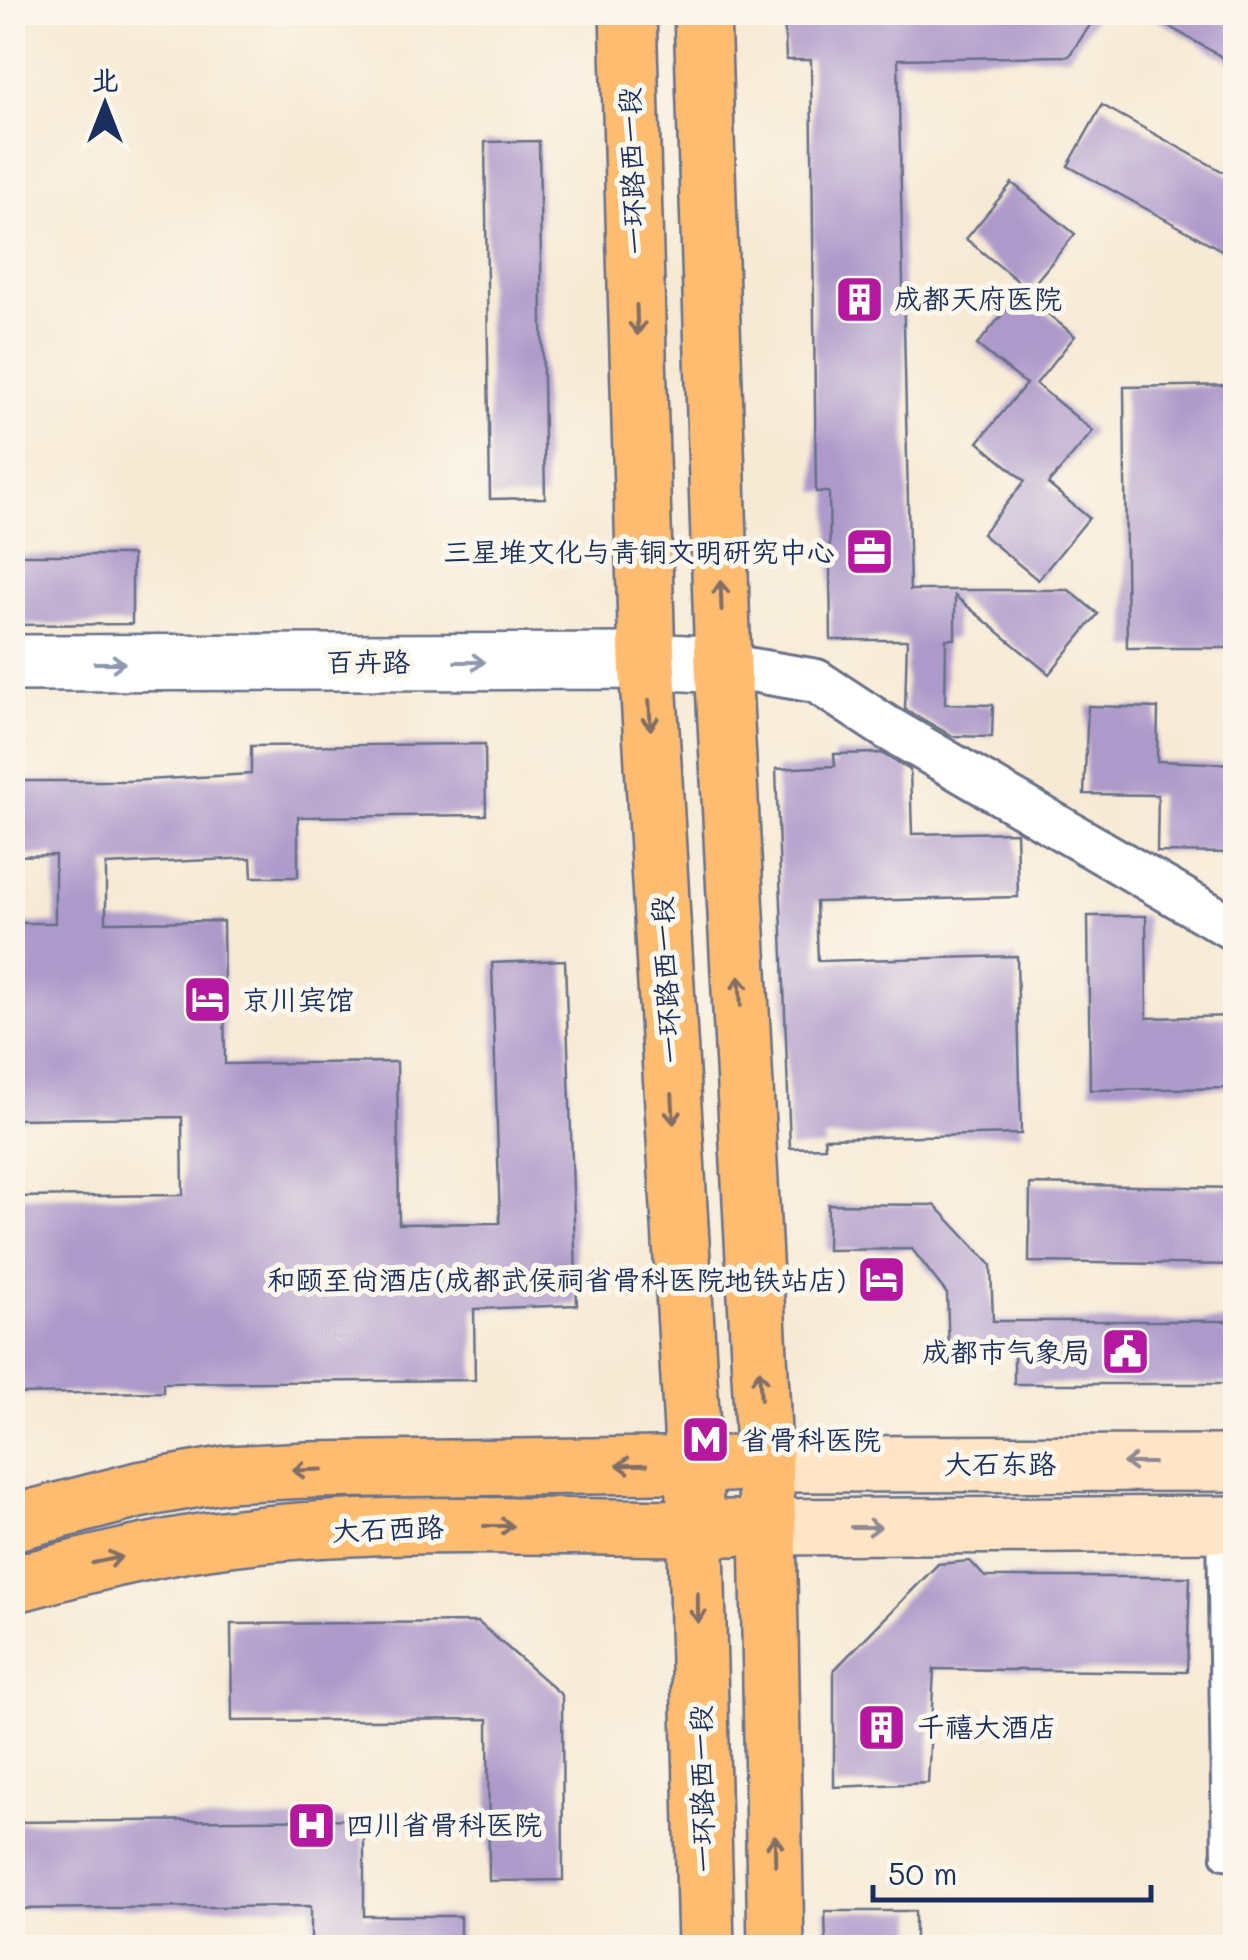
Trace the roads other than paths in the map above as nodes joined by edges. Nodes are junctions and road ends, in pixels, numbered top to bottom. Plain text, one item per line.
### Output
1 (628, 12) edge
2 (702, 12) edge
3 (647, 662) junction
4 (12, 663) edge
5 (723, 665) junction
6 (1236, 930) edge
7 (1236, 1463) edge
8 (694, 1464) junction
9 (764, 1464) junction
10 (12, 1523) edge
11 (1227, 1524) edge
12 (768, 1527) junction
13 (696, 1528) junction
14 (12, 1585) edge
15 (1236, 1859) edge
16 (706, 1948) edge
17 (776, 1948) edge

1 -> 3 main road, 一环路西一段
5 -> 2 main road
4 -> 3 street, 百卉路
3 - 5 street, 百卉路
3 -> 8 main road, 一环路西一段
5 - 6 street
9 -> 5 main road
7 -> 9 main road, 大石东路
8 - 9 main road
8 -> 10 main road
8 - 13 main road, 一环路西一段
9 - 12 main road
12 -> 11 main road
11 - 15 lane
12 - 13 main road, 大石西路
17 -> 12 main road
14 -> 13 main road, 大石西路
13 -> 16 main road, 一环路西一段

